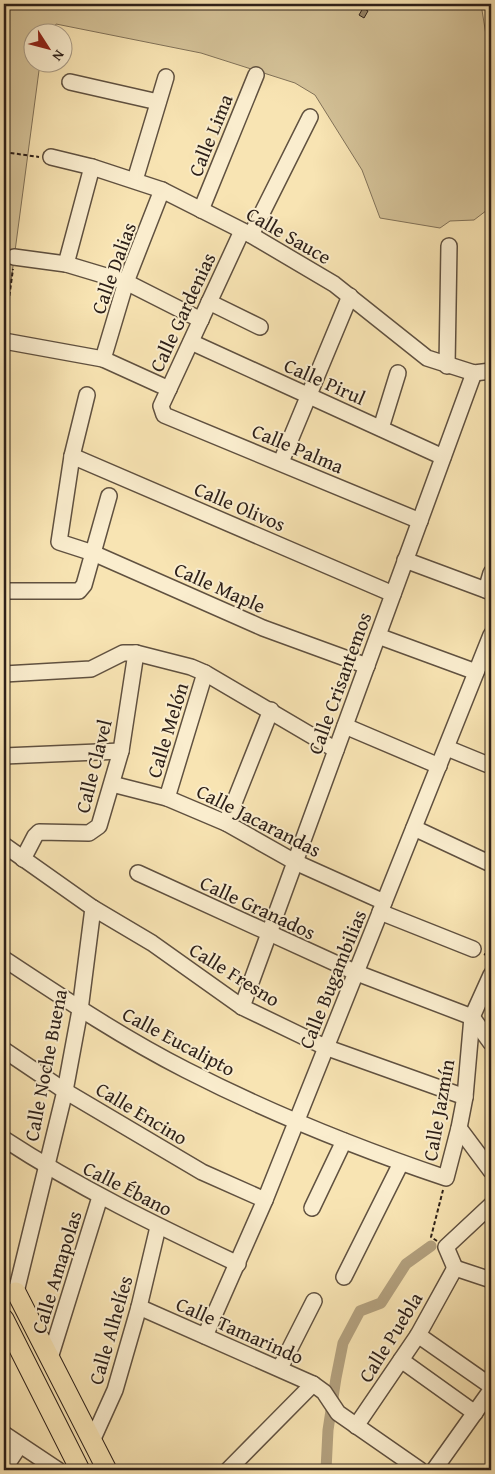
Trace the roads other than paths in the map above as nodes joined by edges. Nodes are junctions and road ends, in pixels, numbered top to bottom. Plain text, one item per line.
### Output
1 (256, 75) dead end
2 (166, 77) dead end
3 (70, 82) dead end
4 (158, 102) junction
5 (310, 117) dead end
6 (51, 157) road end
7 (92, 167) junction
8 (135, 180) junction
9 (162, 190) junction
10 (201, 210) junction
11 (246, 233) junction
12 (449, 246) dead end
13 (14, 257) road end
14 (66, 264) junction
15 (126, 282) junction
16 (350, 296) junction
17 (209, 302) junction
18 (201, 320) junction
19 (260, 327) dead end
20 (4, 335) edge
21 (190, 342) junction
22 (103, 359) junction
23 (447, 366) junction
24 (491, 371) edge
25 (398, 373) dead end
26 (474, 373) junction
27 (169, 389) junction
28 (308, 394) junction
29 (87, 395) dead end
30 (161, 411) joint
31 (381, 428) junction
32 (72, 456) junction
33 (443, 458) junction
34 (281, 462) junction
35 (109, 496) dead end
36 (420, 521) junction
37 (93, 553) junction
38 (405, 560) junction
39 (491, 573) edge
40 (4, 591) edge
41 (489, 591) edge
42 (393, 594) junction
43 (491, 635) edge
44 (378, 636) junction
45 (136, 653) junction
46 (367, 666) junction
47 (476, 672) junction
48 (204, 673) junction
49 (4, 674) edge
50 (271, 710) junction
51 (345, 726) junction
52 (447, 748) junction
53 (336, 750) junction
54 (121, 751) junction
55 (4, 756) edge
56 (439, 766) junction
57 (491, 766) edge
58 (112, 784) junction
59 (167, 798) junction
60 (226, 823) junction
61 (414, 828) junction
62 (4, 845) edge
63 (23, 860) junction
64 (295, 862) junction
65 (491, 864) edge
66 (138, 874) dead end
67 (382, 907) junction
68 (93, 908) junction
69 (269, 935) junction
70 (472, 949) dead end
71 (4, 960) edge
72 (357, 974) junction
73 (491, 976) edge
74 (242, 1007) junction
75 (80, 1010) junction
76 (472, 1017) junction
77 (491, 1043) edge
78 (325, 1047) junction
79 (4, 1050) edge
80 (65, 1091) junction
81 (465, 1097) junction
82 (297, 1122) junction
83 (460, 1128) junction
84 (4, 1139) edge
85 (344, 1141) junction
86 (401, 1163) junction
87 (48, 1168) junction
88 (491, 1171) edge
89 (446, 1178) joint
90 (100, 1197) junction
91 (266, 1200) junction
92 (491, 1205) edge
93 (312, 1208) dead end
94 (158, 1227) junction
95 (238, 1264) junction
96 (455, 1268) junction
97 (344, 1277) dead end
98 (491, 1280) edge
99 (16, 1292) junction
100 (314, 1301) dead end
101 (139, 1307) junction
102 (4, 1313) edge
103 (4, 1319) edge
104 (418, 1335) junction
105 (205, 1336) junction
106 (50, 1358) junction
107 (401, 1360) junction
108 (280, 1368) junction
109 (318, 1388) junction
110 (491, 1388) edge
111 (475, 1412) junction
112 (356, 1426) junction
113 (4, 1434) edge
114 (92, 1441) junction
115 (20, 1444) junction
116 (4, 1469) edge
117 (58, 1470) edge
118 (80, 1470) edge
119 (107, 1470) edge
120 (228, 1470) edge
121 (420, 1470) edge
122 (434, 1470) edge

1 - 10 street, Calle Lima
2 - 4 street
3 - 4 street
4 - 8 street
5 - 11 street, Calle Gardenias
6 - 7 street, Calle Sauce
7 - 8 street, Calle Sauce
7 - 14 street
8 - 9 street, Calle Sauce
9 - 10 street, Calle Sauce
9 - 15 street, Calle Dalias
10 - 11 street, Calle Sauce
11 - 16 street, Calle Sauce
11 - 17 street, Calle Gardenias
12 - 23 street
13 - 14 street
14 - 15 street
15 - 18 street
15 - 22 street, Calle Dalias
16 - 23 street, Calle Sauce
16 - 28 street
17 - 18 street, Calle Gardenias
17 - 19 street
18 - 21 street, Calle Gardenias
20 - 22 street
21 - 27 street, Calle Gardenias
21 - 28 street, Calle Pirul
22 - 27 street
23 - 26 street, Calle Sauce
24 - 26 street, Calle Sauce
25 - 31 street
26 - 33 street, Calle Crisantemos
27 - 30 street, Calle Gardenias
28 - 31 street, Calle Pirul
28 - 34 street
29 - 32 street
30 - 34 street, Calle Palma
31 - 33 street, Calle Pirul
32 - 37 street, Calle Maple
32 - 42 street, Calle Olivos
33 - 36 street, Calle Crisantemos
34 - 36 street, Calle Palma
35 - 37 street
36 - 38 street, Calle Crisantemos
37 - 40 street
37 - 46 street, Calle Maple
38 - 41 street
38 - 42 street, Calle Crisantemos
39 - 41 street
42 - 44 street, Calle Crisantemos
43 - 47 street, Calle Bugambilias
44 - 46 street, Calle Crisantemos
44 - 47 street
45 - 48 street
45 - 49 street
45 - 54 street, Calle Clavel
46 - 51 street, Calle Crisantemos
47 - 52 street, Calle Bugambilias
48 - 50 street
48 - 59 street, Calle Melón
50 - 53 street
50 - 60 street
51 - 53 street, Calle Crisantemos
51 - 56 street
52 - 56 street, Calle Bugambilias
52 - 57 street
53 - 64 street, Calle Crisantemos
54 - 55 street
54 - 58 street, Calle Clavel
56 - 61 street, Calle Bugambilias
58 - 59 street, Calle Jacarandas
58 - 63 street, Calle Clavel
59 - 60 street, Calle Jacarandas
60 - 64 street, Calle Jacarandas
61 - 65 street
61 - 67 street, Calle Bugambilias
62 - 63 street, Calle Fresno
63 - 68 street, Calle Fresno
64 - 67 street, Calle Jacarandas
64 - 69 street, Calle Crisantemos
66 - 69 street, Calle Granados
67 - 70 street, Calle Jacarandas
67 - 72 street, Calle Bugambilias
68 - 74 street, Calle Fresno
68 - 75 street, Calle Noche Buena
69 - 72 street, Calle Granados
69 - 74 street, Calle Crisantemos
71 - 75 street, Calle Eucalipto
72 - 76 street, Calle Granados
72 - 78 street, Calle Bugambilias
73 - 76 street, Calle Jazmín
74 - 78 street, Calle Fresno
75 - 80 street, Calle Noche Buena
75 - 82 street, Calle Eucalipto
76 - 77 street
76 - 81 street, Calle Jazmín
78 - 81 street, Calle Fresno
78 - 82 street, Calle Bugambilias
79 - 80 street, Calle Encino
80 - 87 street, Calle Noche Buena
80 - 91 street, Calle Encino
81 - 83 street, Calle Jazmín
82 - 85 street, Calle Eucalipto
82 - 91 street, Calle Bugambilias
83 - 88 street
83 - 89 street, Calle Jazmín
84 - 87 street, Calle Ébano
85 - 86 street, Calle Eucalipto
85 - 93 street
86 - 89 street, Calle Eucalipto
86 - 97 street
87 - 90 street, Calle Ébano
87 - 99 street, Calle Noche Buena
90 - 94 street, Calle Ébano
90 - 106 street, Calle Amapolas
91 - 95 street, Calle Bugambilias
92 - 96 street
94 - 95 street, Calle Ébano
94 - 101 street, Calle Alhelíes
95 - 105 street, Calle Bugambilias
96 - 98 street
96 - 104 street, Calle Puebla
99 - 102 main road, Calle Noche Buena
99 - 106 main road
100 - 108 street
101 - 105 street, Calle Tamarindo
101 - 114 street, Calle Alhelíes
103 - 118 main road
104 - 107 street, Calle Puebla
104 - 110 street
105 - 108 street, Calle Tamarindo
106 - 114 main road
107 - 111 street
107 - 112 street, Calle Puebla
108 - 109 street, Calle Tamarindo
109 - 112 street
109 - 120 street
110 - 111 street
111 - 122 street
112 - 121 street
113 - 115 street
114 - 119 main road
115 - 116 street
115 - 117 street

